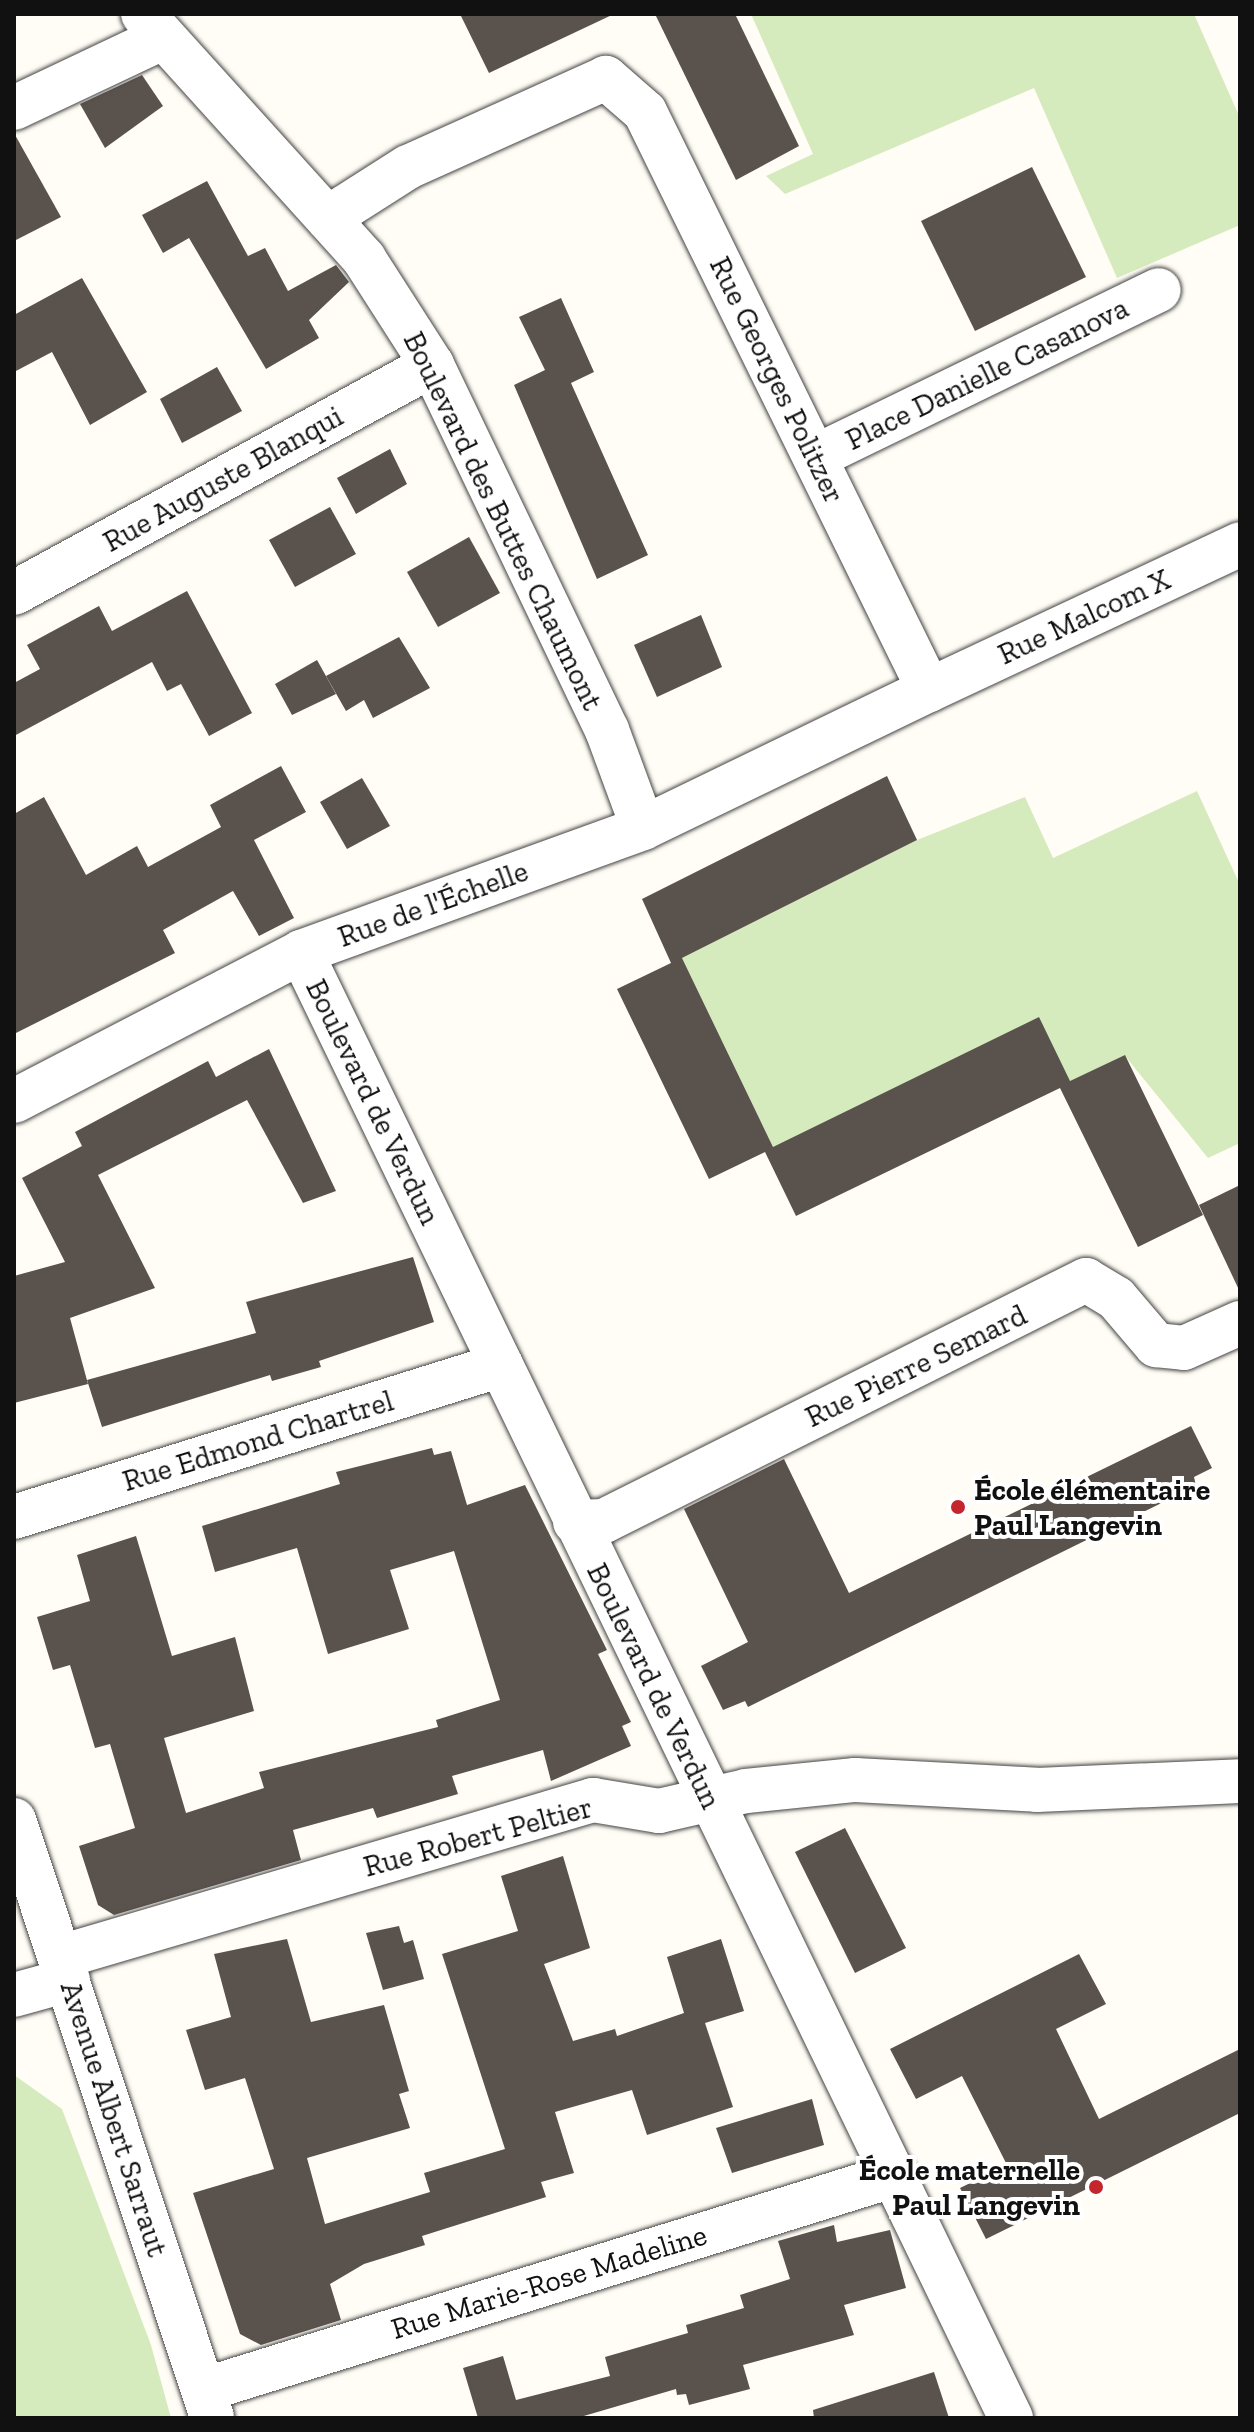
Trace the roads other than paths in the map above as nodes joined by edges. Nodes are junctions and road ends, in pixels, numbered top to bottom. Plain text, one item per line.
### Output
1 (152, 26) edge
2 (14, 108) edge
3 (328, 218) junction
4 (1159, 290) dead end
5 (432, 365) junction
6 (815, 457) junction
7 (1240, 544) edge
8 (14, 593) edge
9 (929, 690) junction
10 (643, 828) junction
11 (301, 952) junction
12 (14, 1101) edge
13 (1240, 1323) edge
14 (501, 1365) junction
15 (14, 1517) edge
16 (575, 1522) junction
17 (1240, 1781) edge
18 (710, 1804) junction
19 (14, 1820) edge
20 (64, 1968) junction
21 (14, 1995) edge
22 (895, 2175) junction
23 (207, 2404) edge
24 (1011, 2418) edge

1 - 2 street
1 - 3 street, Boulevard des Buttes Chaumont
3 - 5 street, Boulevard des Buttes Chaumont
3 - 6 street, Rue Georges Politzer
4 - 6 street, Place Danielle Casanova
5 - 8 street, Rue Auguste Blanqui
5 - 10 street, Boulevard des Buttes Chaumont
6 - 9 street, Rue Georges Politzer
7 - 9 street, Rue Malcom X
9 - 10 street
10 - 11 street, Rue de l'Échelle
11 - 12 street, Rue de l'Échelle
11 - 14 street, Boulevard de Verdun
13 - 16 street, Rue Pierre Semard
14 - 15 street, Rue Edmond Chartrel
14 - 16 street, Boulevard de Verdun
16 - 18 street, Boulevard de Verdun
17 - 18 street, Rue Robert Peltier
18 - 20 street, Rue Robert Peltier
18 - 22 street, Boulevard de Verdun
19 - 20 street, Avenue Albert Sarraut
20 - 21 street, Rue Robert Peltier
20 - 23 street, Avenue Albert Sarraut
22 - 23 street, Rue Marie-Rose Madeline
22 - 24 street, Boulevard de Verdun

